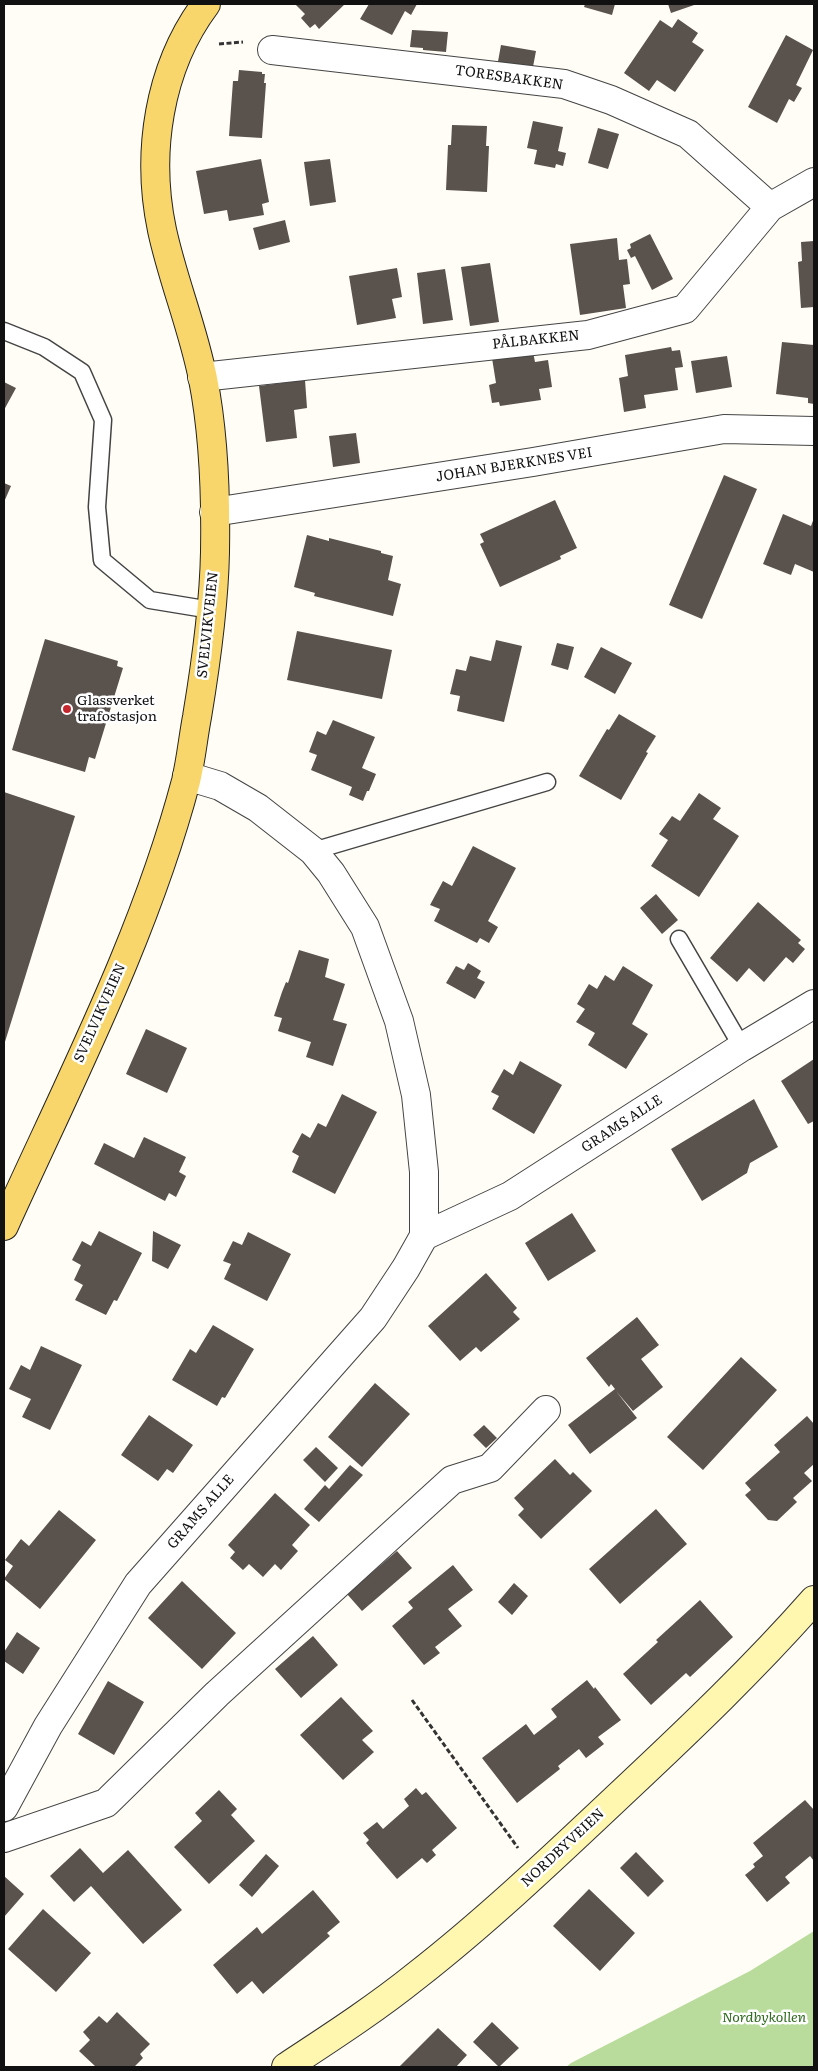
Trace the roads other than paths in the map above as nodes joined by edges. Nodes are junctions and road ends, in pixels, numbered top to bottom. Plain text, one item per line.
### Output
1 (206, 4) edge
2 (272, 50) dead end
3 (814, 182) edge
4 (770, 207) junction
5 (4, 331) edge
6 (202, 377) junction
7 (814, 431) edge
8 (214, 512) junction
9 (211, 610) junction
10 (187, 776) junction
11 (547, 782) dead end
12 (313, 851) junction
13 (679, 938) dead end
14 (814, 1004) edge
15 (742, 1047) junction
16 (4, 1226) edge
17 (424, 1236) junction
18 (546, 1410) dead end
19 (814, 1600) edge
20 (4, 1807) edge
21 (4, 1838) edge
22 (286, 2067) edge

1 - 6 main road, SVELVIKVEIEN
2 - 4 street, TORESBAKKEN
3 - 4 street, PÅLBAKKEN
4 - 6 street, PÅLBAKKEN
5 - 9 lane
6 - 8 main road, SVELVIKVEIEN
7 - 8 street, JOHAN BJERKNES VEI
8 - 9 main road, SVELVIKVEIEN
9 - 10 main road, SVELVIKVEIEN
10 - 12 street, GRAMS ALLE
10 - 16 main road, SVELVIKVEIEN
11 - 12 lane
12 - 17 street, GRAMS ALLE
13 - 15 lane
14 - 15 street, GRAMS ALLE
15 - 17 street, GRAMS ALLE
17 - 20 street, GRAMS ALLE
18 - 21 street
19 - 22 main road, NORDBYVEIEN

